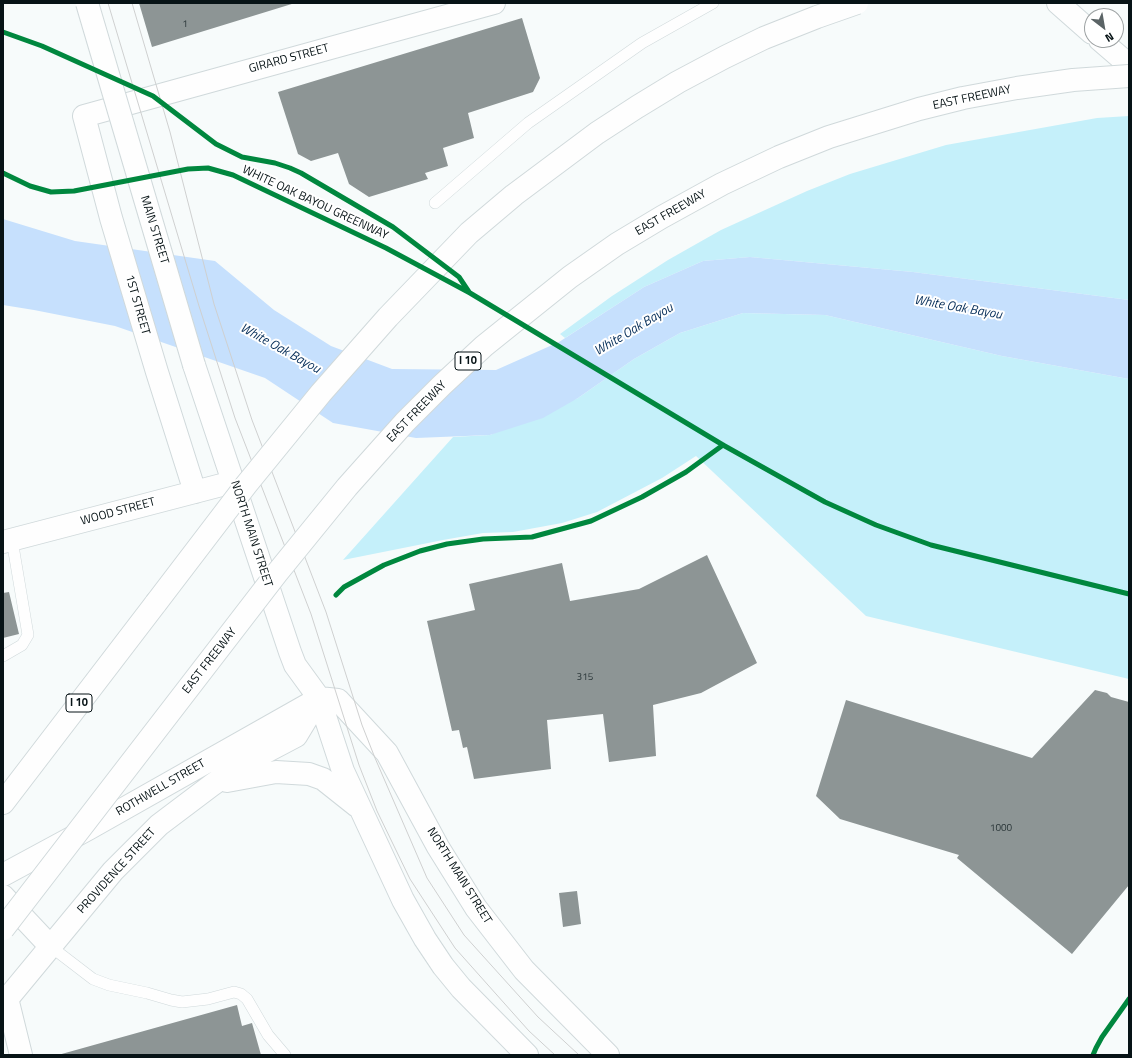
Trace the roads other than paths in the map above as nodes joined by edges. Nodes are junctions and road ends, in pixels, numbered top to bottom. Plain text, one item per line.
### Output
1 (87, 3) edge
2 (494, 3) edge
3 (713, 3) edge
4 (857, 3) edge
5 (1058, 3) edge
6 (454, 8) edge
7 (1084, 26) edge
8 (1109, 48) edge
9 (1129, 65) edge
10 (1129, 76) edge
11 (84, 116) joint
12 (435, 202) dead end
13 (194, 365) joint
14 (233, 482) junction
15 (195, 492) junction
16 (8, 541) edge
17 (3, 656) edge
18 (319, 698) junction
19 (212, 785) junction
20 (3, 803) edge
21 (360, 808) junction
22 (3, 875) edge
23 (3, 896) edge
24 (3, 930) edge
25 (50, 946) junction
26 (5, 1001) edge
27 (21, 1055) edge
28 (285, 1055) edge
29 (527, 1055) edge
30 (608, 1055) edge

1 - 13 main road, MAIN STREET, bridge
2 - 6 main road, GIRARD STREET
3 - 12 lane
4 - 20 main road, I 10, bridge
5 - 7 main road
6 - 11 main road, GIRARD STREET
8 - 9 main road
10 - 24 main road, EAST FREEWAY / I 10, bridge
11 - 15 main road, 1ST STREET
13 - 14 main road, NORTH MAIN STREET
14 - 15 main road, WOOD STREET
14 - 18 main road, NORTH MAIN STREET
15 - 16 main road, WOOD STREET
16 - 17 lane
18 - 19 main road, PROVIDENCE STREET
18 - 21 main road, NORTH MAIN STREET
18 - 22 main road, ROTHWELL STREET
18 - 30 main road, NORTH MAIN STREET
19 - 21 main road
19 - 25 main road, PROVIDENCE STREET
21 - 29 main road, NORTH MAIN STREET
23 - 25 main road
25 - 26 main road, PROVIDENCE STREET
25 - 28 lane
26 - 27 main road

